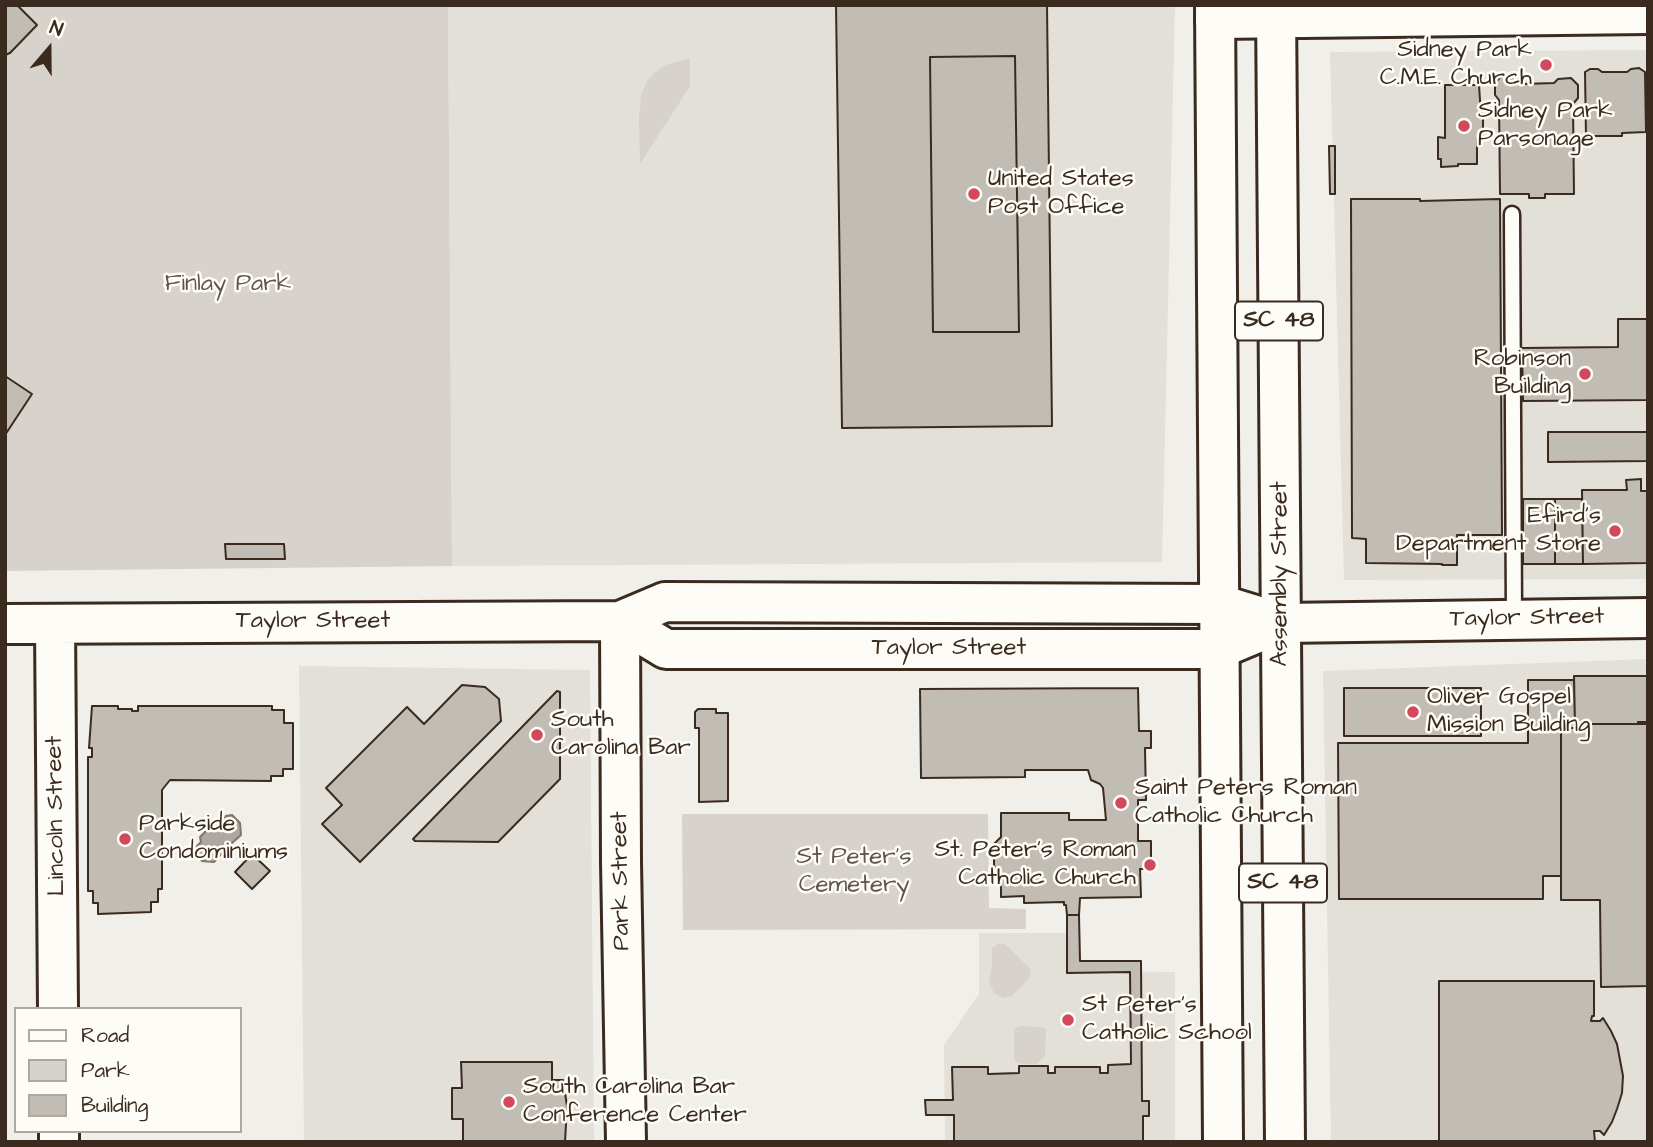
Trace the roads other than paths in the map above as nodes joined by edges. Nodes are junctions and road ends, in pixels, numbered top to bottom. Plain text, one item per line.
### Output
1 (1215, 12) edge
2 (1277, 12) edge
3 (1648, 14) edge
4 (1512, 214) dead end
5 (1219, 604) junction
6 (1648, 618) edge
7 (1514, 619) junction
8 (620, 621) junction
9 (1281, 623) junction
10 (5, 624) edge
11 (55, 624) junction
12 (1219, 649) junction
13 (58, 1007) edge
14 (626, 1142) edge
15 (1223, 1142) edge
16 (1285, 1142) edge

1 - 2 main road
1 - 5 main road, SC 48
2 - 3 main road
2 - 9 main road, Assembly Street / SC 48
4 - 7 lane
5 - 8 main road, Taylor Street
5 - 9 main road, Taylor Street
5 - 12 main road, SC 48
6 - 7 main road, Taylor Street
7 - 9 main road, Taylor Street
8 - 11 main road, Taylor Street
8 - 12 main road, Taylor Street
8 - 14 main road, Park Street
9 - 12 main road, Taylor Street
9 - 16 main road, Assembly Street / SC 48
10 - 11 main road, Taylor Street
11 - 13 main road, Lincoln Street
12 - 15 main road, SC 48

